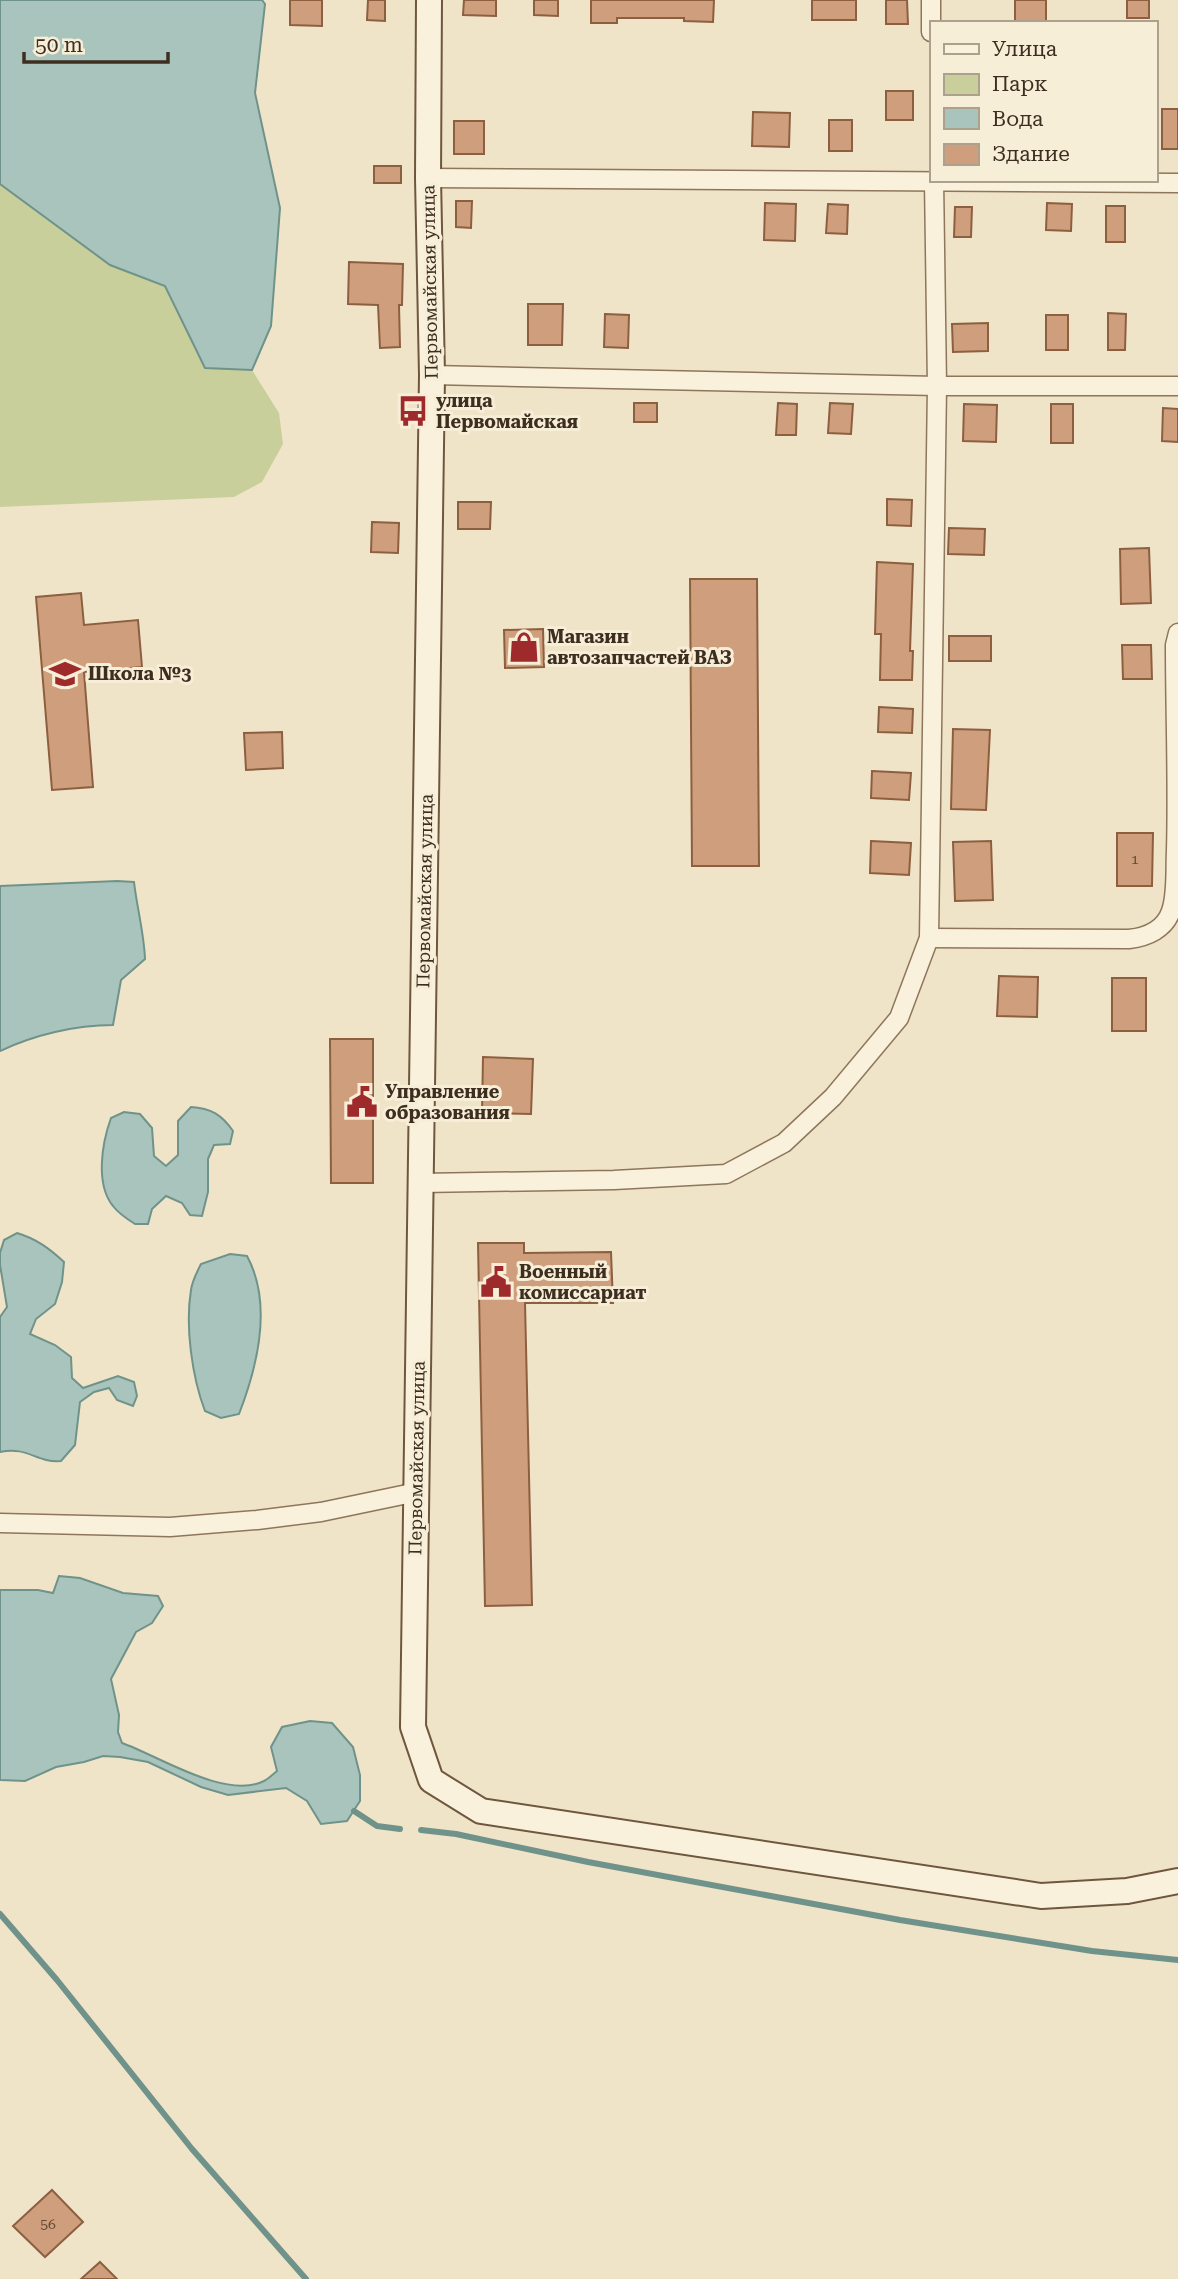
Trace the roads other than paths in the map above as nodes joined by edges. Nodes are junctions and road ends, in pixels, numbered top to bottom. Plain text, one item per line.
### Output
1 (429, 0) edge
2 (931, 0) edge
3 (931, 21) edge
4 (428, 178) junction
5 (930, 181) edge
6 (934, 182) edge
7 (1056, 182) edge
8 (1178, 183) edge
9 (432, 375) junction
10 (937, 386) junction
11 (1178, 386) edge
12 (1178, 633) edge
13 (929, 938) junction
14 (421, 1183) junction
15 (416, 1492) junction
16 (0, 1523) edge
17 (1178, 1881) edge

1 - 4 street, Первомайская улица
2 - 3 street
4 - 5 street
4 - 9 street, Первомайская улица
6 - 10 street
7 - 8 street
9 - 10 street
9 - 14 street, Первомайская улица
10 - 11 street
10 - 13 street
12 - 13 street
13 - 14 street
14 - 15 street, Первомайская улица
15 - 16 street
15 - 17 street, Первомайская улица

